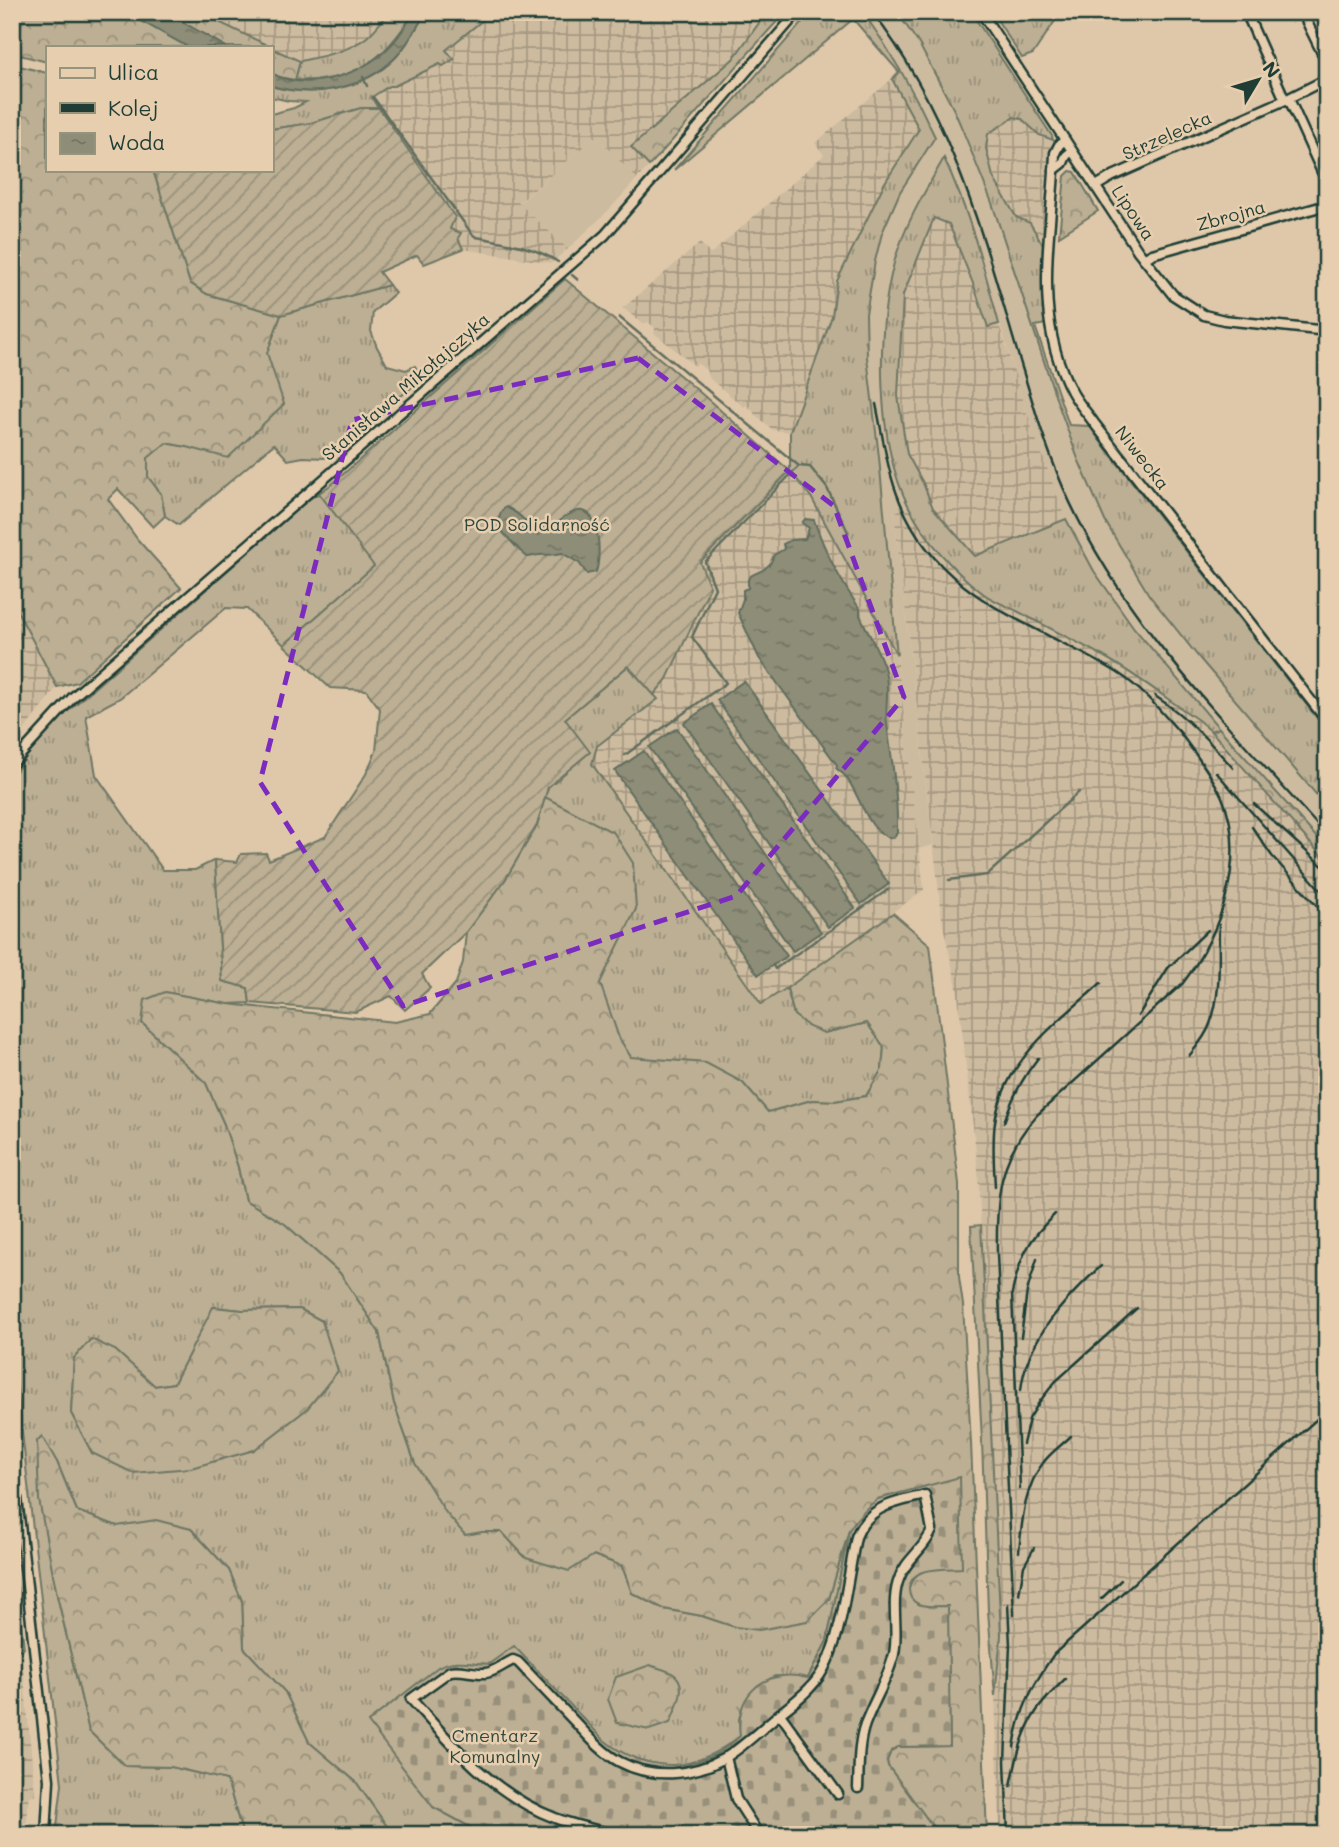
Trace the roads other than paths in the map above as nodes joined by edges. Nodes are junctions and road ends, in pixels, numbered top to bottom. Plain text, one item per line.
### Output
1 (798, 12) edge
2 (981, 12) edge
3 (1246, 12) edge
4 (1302, 12) edge
5 (1327, 63) edge
6 (1327, 79) edge
7 (1287, 99) junction
8 (1065, 140) junction
9 (1072, 151) junction
10 (1063, 163) junction
11 (1080, 164) junction
12 (1054, 170) junction
13 (1327, 183) edge
14 (1096, 186) junction
15 (1327, 205) edge
16 (1144, 259) junction
17 (1327, 331) edge
18 (1327, 721) edge
19 (12, 764) edge
20 (12, 1454) edge
21 (780, 1714) dead end
22 (726, 1757) junction
23 (858, 1788) dead end
24 (838, 1794) dead end
25 (46, 1835) edge
26 (618, 1835) edge
27 (759, 1835) edge

1 - 19 street, Stanisława Mikołajczyka
2 - 8 street, Lipowa
3 - 7 street
4 - 5 street
6 - 7 street, Strzelecka
7 - 13 street
7 - 14 street, Strzelecka
8 - 9 street, Lipowa
8 - 12 street, Niwecka
9 - 10 street
9 - 11 street, Lipowa
10 - 11 street
10 - 12 street
11 - 14 street, Lipowa
12 - 18 street, Niwecka
14 - 16 street, Lipowa
15 - 16 street, Zbrojna
16 - 17 street, Lipowa
20 - 25 street
21 - 24 street
22 - 23 street
22 - 26 street
22 - 27 street

